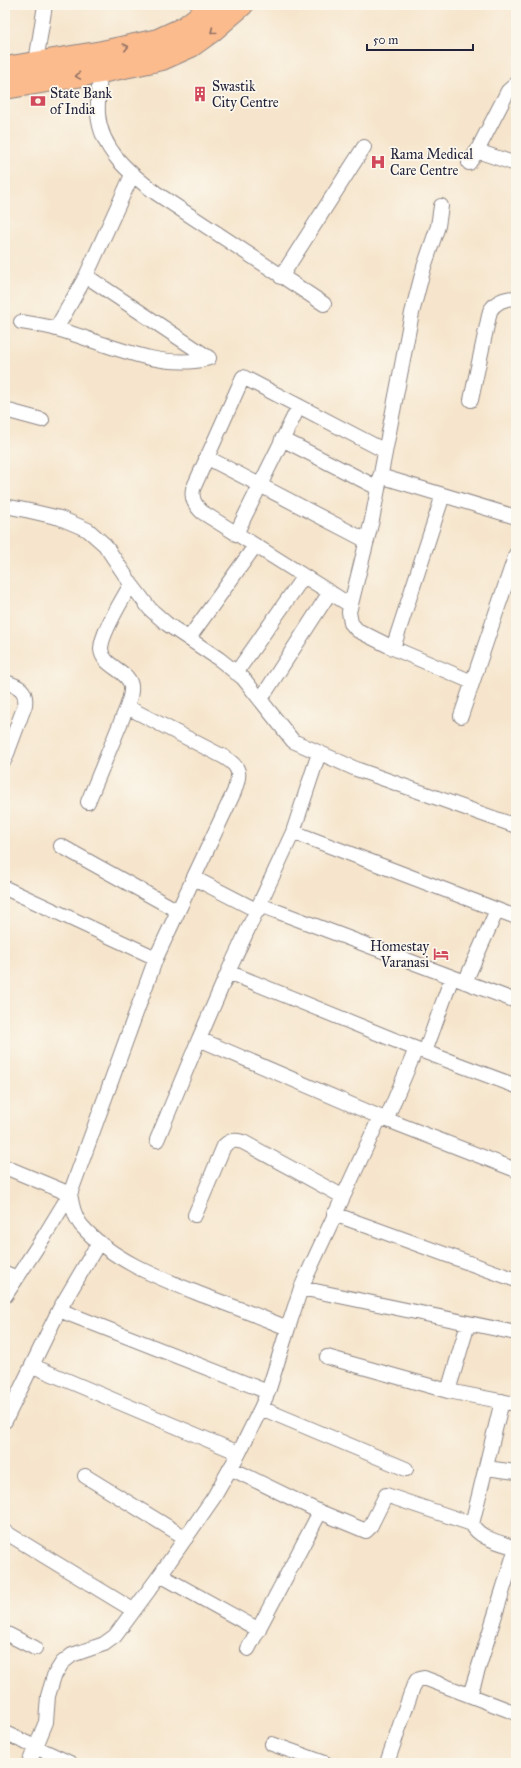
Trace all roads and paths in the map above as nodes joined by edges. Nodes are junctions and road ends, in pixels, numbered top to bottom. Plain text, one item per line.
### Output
1 (45, 5) edge
2 (214, 5) edge
3 (242, 5) edge
4 (36, 62) junction
5 (102, 62) junction
6 (5, 68) edge
7 (516, 84) edge
8 (5, 88) edge
9 (364, 147) dead end
10 (477, 150) junction
11 (469, 163) dead end
12 (516, 164) edge
13 (132, 175) junction
14 (440, 206) dead end
15 (86, 276) junction
16 (281, 277) junction
17 (516, 298) edge
18 (324, 304) dead end
19 (21, 322) dead end
20 (56, 329) junction
21 (471, 400) dead end
22 (298, 406) junction
23 (5, 410) edge
24 (42, 420) dead end
25 (282, 440) junction
26 (385, 451) junction
27 (206, 457) junction
28 (379, 482) junction
29 (259, 485) junction
30 (443, 495) junction
31 (5, 506) edge
32 (516, 517) edge
33 (236, 534) junction
34 (367, 541) junction
35 (256, 546) junction
36 (516, 554) edge
37 (304, 576) junction
38 (131, 584) junction
39 (330, 592) junction
40 (350, 605) junction
41 (188, 638) junction
42 (394, 648) junction
43 (236, 673) junction
44 (5, 682) edge
45 (472, 682) junction
46 (260, 699) junction
47 (127, 707) junction
48 (461, 716) dead end
49 (319, 753) junction
50 (5, 758) edge
51 (88, 802) dead end
52 (516, 826) edge
53 (294, 832) junction
54 (61, 846) dead end
55 (194, 878) junction
56 (5, 888) edge
57 (259, 908) junction
58 (497, 910) junction
59 (178, 911) junction
60 (516, 918) edge
61 (156, 958) junction
62 (228, 972) junction
63 (452, 976) junction
64 (465, 982) junction
65 (516, 1001) edge
66 (199, 1039) junction
67 (421, 1050) junction
68 (516, 1086) edge
69 (383, 1118) junction
70 (157, 1140) dead end
71 (5, 1167) edge
72 (516, 1170) edge
73 (70, 1194) junction
74 (342, 1196) junction
75 (334, 1214) junction
76 (195, 1215) dead end
77 (99, 1242) junction
78 (11, 1275) edge
79 (516, 1280) edge
80 (301, 1288) junction
81 (5, 1296) edge
82 (59, 1310) junction
83 (468, 1324) junction
84 (288, 1328) junction
85 (516, 1333) edge
86 (327, 1357) dead end
87 (33, 1366) junction
88 (448, 1391) junction
89 (268, 1392) junction
90 (509, 1403) edge
91 (261, 1408) junction
92 (5, 1421) edge
93 (239, 1453) junction
94 (230, 1468) junction
95 (486, 1468) junction
96 (406, 1469) dead end
97 (516, 1472) edge
98 (85, 1476) dead end
99 (320, 1512) junction
100 (472, 1524) junction
101 (5, 1532) edge
102 (186, 1538) junction
103 (516, 1548) edge
104 (160, 1575) junction
105 (133, 1610) junction
106 (259, 1630) junction
107 (5, 1633) edge
108 (35, 1648) dead end
109 (248, 1650) dead end
110 (470, 1695) junction
111 (516, 1714) edge
112 (5, 1733) edge
113 (272, 1744) dead end
114 (36, 1746) junction
115 (29, 1763) edge
116 (70, 1763) edge
117 (325, 1763) edge
118 (388, 1763) edge

1 - 4 street
5 -> 2 main road
3 -> 5 main road
4 - 5 main road
4 - 6 main road
5 -> 8 main road
5 - 13 street
7 - 10 street
9 - 16 street
10 - 11 street
10 - 12 street
13 - 15 street
13 - 16 street
14 - 26 street
15 - 20 street
15 - 20 street
16 - 18 street
17 - 21 street
19 - 20 street
22 - 25 street
22 - 26 street
22 - 27 street
23 - 24 street
25 - 28 street
25 - 29 street
26 - 28 street
27 - 29 street
27 - 33 street
28 - 30 street
28 - 34 street
29 - 33 street
29 - 34 street
30 - 32 street
30 - 42 street
31 - 38 street
33 - 35 street
34 - 40 street
35 - 37 street
35 - 41 street
36 - 45 street
37 - 39 street
37 - 43 street
38 - 41 street
38 - 47 street
39 - 40 street
39 - 46 street
40 - 42 street
41 - 43 street
42 - 45 street
43 - 46 street
44 - 50 street
45 - 48 street
46 - 49 street
47 - 51 street
47 - 55 street
49 - 52 street
49 - 53 street
53 - 57 street
53 - 58 street
54 - 59 street
55 - 57 street
55 - 59 street
56 - 61 street
57 - 62 street
57 - 63 street
58 - 60 street
58 - 64 street
59 - 61 street
61 - 73 street
62 - 66 street
62 - 67 street
63 - 64 street
63 - 67 street
64 - 65 street
66 - 69 street
66 - 70 street
67 - 68 street
67 - 69 street
69 - 72 street
69 - 74 street
71 - 73 street
73 - 77 street
73 - 78 street
74 - 75 street
74 - 76 street
75 - 79 street
75 - 80 street
77 - 82 street
77 - 84 street
78 - 81 street
80 - 83 street
80 - 84 street
82 - 87 street
82 - 89 street
83 - 85 street
83 - 88 street
84 - 89 street
86 - 88 street
87 - 92 street
87 - 93 street
88 - 90 street
89 - 91 street
90 - 95 street
91 - 93 street
91 - 96 street
93 - 94 street
94 - 99 street
94 - 102 street
95 - 97 street
95 - 100 street
98 - 102 street
99 - 100 street
99 - 106 street
100 - 103 street
101 - 105 street
102 - 104 street
103 - 110 street
104 - 105 street
104 - 106 street
105 - 114 street
106 - 109 street
107 - 108 street
110 - 111 street
110 - 118 street
112 - 114 street
113 - 117 street
114 - 115 street
114 - 116 street

